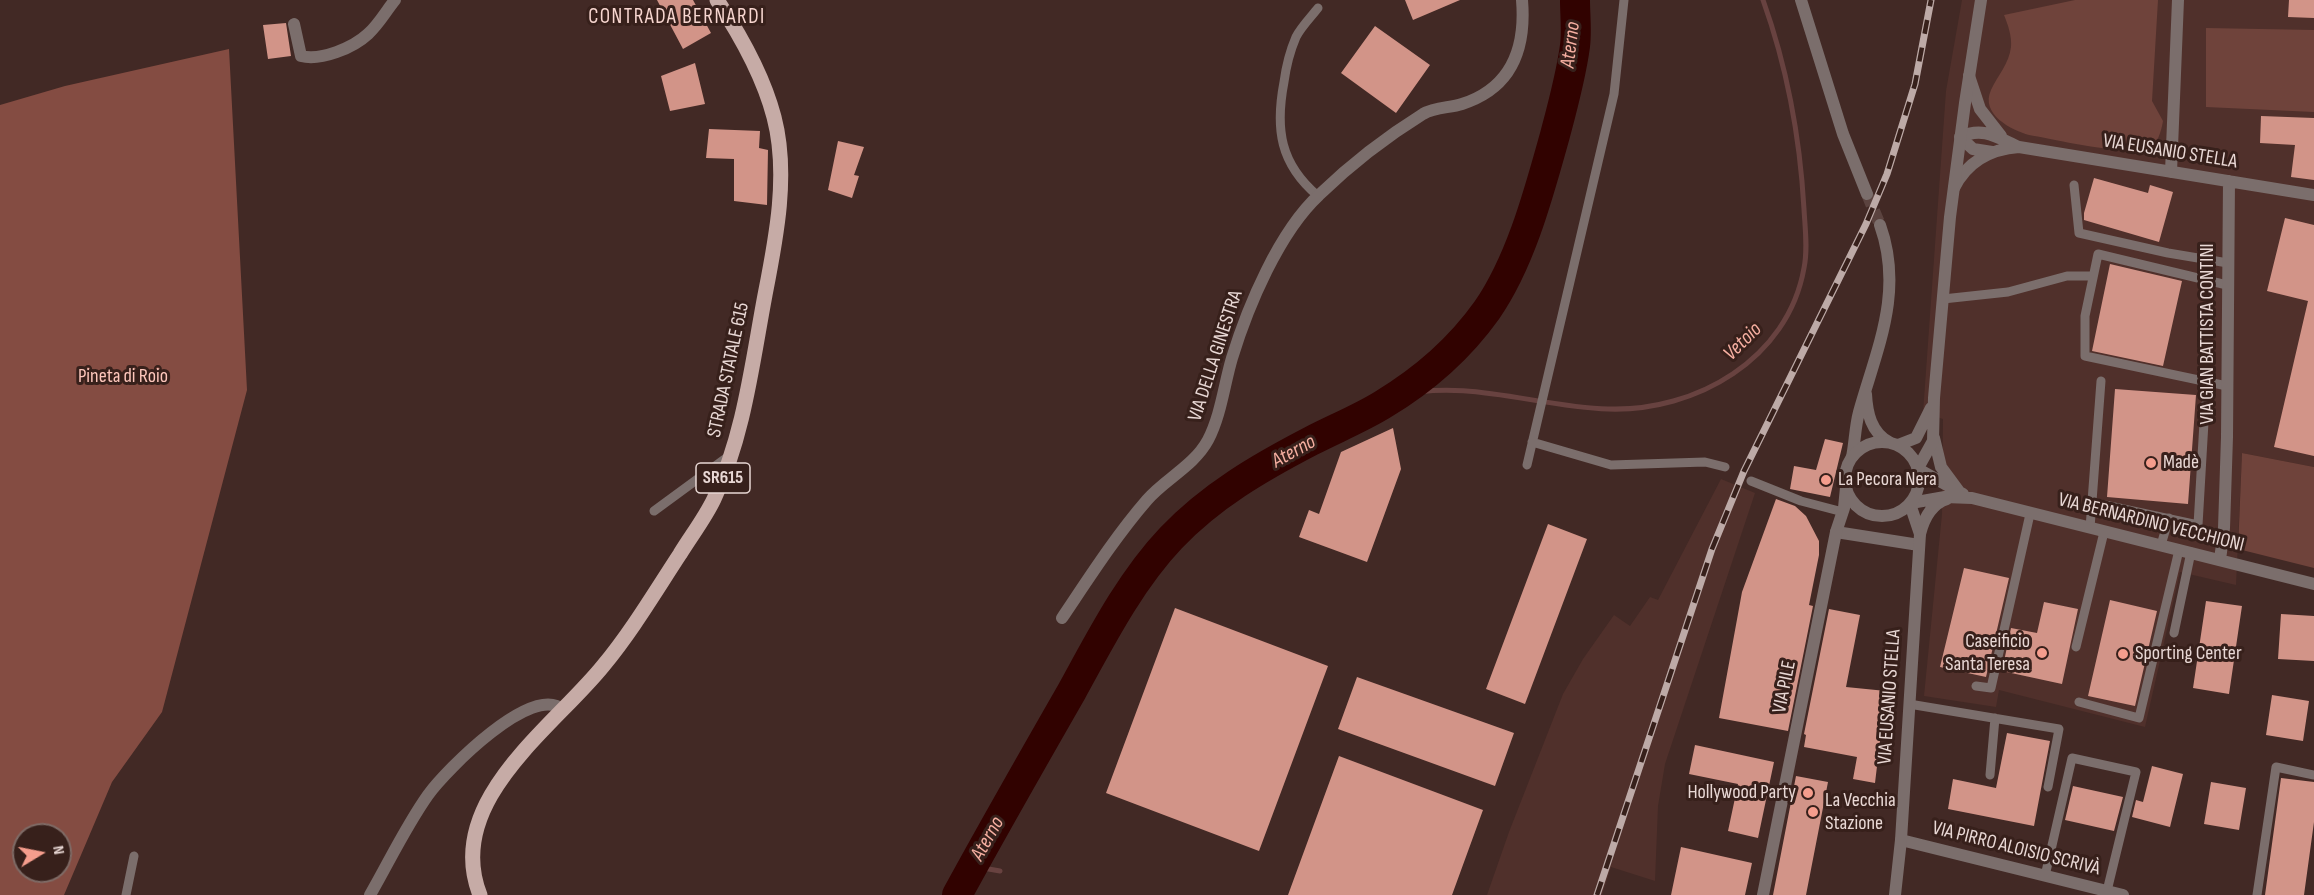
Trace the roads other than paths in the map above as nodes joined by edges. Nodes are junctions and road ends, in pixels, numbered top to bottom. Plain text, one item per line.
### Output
1 (395, 0) edge
2 (717, 0) edge
3 (1522, 0) edge
4 (1624, 0) edge
5 (1801, 0) edge
6 (1981, 0) edge
7 (2178, 0) edge
8 (1318, 8) dead end
9 (294, 24) dead end
10 (1969, 75) junction
11 (1960, 138) junction
12 (2007, 141) junction
13 (2019, 147) junction
14 (1996, 152) junction
15 (2171, 172) junction
16 (2229, 181) junction
17 (2074, 185) dead end
18 (1954, 188) junction
19 (1867, 194) tunnel mouth
20 (2314, 195) edge
21 (1318, 196) junction
22 (1880, 225) tunnel mouth
23 (2228, 263) junction
24 (2093, 276) junction
25 (2227, 285) junction
26 (1942, 299) junction
27 (2101, 381) dead end
28 (2227, 386) junction
29 (1866, 390) junction
30 (1934, 398) junction
31 (2205, 405) dead end
32 (1934, 438) junction
33 (1532, 442) junction
34 (1893, 444) junction
35 (733, 452) junction
36 (1852, 457) junction
37 (1527, 465) dead end
38 (1725, 467) dead end
39 (1918, 468) junction
40 (1751, 481) dead end
41 (1846, 488) junction
42 (1960, 495) junction
43 (2091, 502) junction
44 (1911, 503) junction
45 (654, 512) dead end
46 (1843, 512) junction
47 (2030, 514) junction
48 (2169, 518) junction
49 (2090, 528) junction
50 (1836, 532) junction
51 (2104, 532) junction
52 (1920, 540) junction
53 (2161, 545) junction
54 (2185, 551) junction
55 (2220, 560) junction
56 (2314, 584) edge
57 (1062, 618) dead end
58 (2174, 633) dead end
59 (2076, 647) dead end
60 (1976, 687) dead end
61 (2079, 702) dead end
62 (1909, 704) junction
63 (563, 710) junction
64 (1995, 718) junction
65 (1990, 775) dead end
66 (2314, 775) edge
67 (2048, 787) dead end
68 (1900, 840) junction
69 (134, 856) dead end
70 (2045, 876) junction
71 (2107, 893) edge
72 (126, 895) edge
73 (370, 895) edge
74 (480, 895) edge
75 (1763, 895) edge
76 (1895, 895) edge
77 (2123, 895) edge
78 (2257, 895) edge

1 - 9 street
2 - 35 main road, STRADA STATALE 615 / SR615
3 - 21 street, VIA DELLA GINESTRA
4 - 33 lane
5 - 19 street
6 - 10 street
7 - 15 street
8 - 21 lane
10 - 11 street
10 - 12 street, VIA EUSANIO STELLA
11 - 12 street, VIA EUSANIO STELLA
11 - 14 street, VIA EUSANIO STELLA
11 - 18 street, VIA EUSANIO STELLA
12 - 13 street, VIA EUSANIO STELLA
13 - 14 street, VIA EUSANIO STELLA
13 - 15 street, VIA EUSANIO STELLA
14 - 18 street, VIA EUSANIO STELLA
15 - 16 street, VIA EUSANIO STELLA
16 - 20 street, VIA EUSANIO STELLA
16 - 23 street, VIA GIAN BATTISTA CONTINI
17 - 23 lane
18 - 26 street, VIA EUSANIO STELLA
21 - 57 street, VIA DELLA GINESTRA
22 - 29 street
23 - 25 street, VIA GIAN BATTISTA CONTINI
24 - 25 lane
24 - 26 lane
24 - 28 lane
25 - 28 street, VIA GIAN BATTISTA CONTINI
26 - 30 street, VIA EUSANIO STELLA
27 - 43 lane
28 - 55 street, VIA GIAN BATTISTA CONTINI
29 - 34 street
29 - 36 street
30 - 32 street, VIA EUSANIO STELLA
30 - 34 street, VIA EUSANIO STELLA
31 - 48 lane
32 - 39 street, VIA EUSANIO STELLA
32 - 42 street
33 - 37 lane
33 - 38 lane
34 - 36 street
34 - 39 street
35 - 45 lane
35 - 63 main road, STRADA STATALE 615 / SR615
36 - 41 street
39 - 42 street, VIA BERNARDINO VECCHIONI
39 - 44 street
40 - 46 lane
41 - 44 street
41 - 46 street, VIA PILE
42 - 44 street, VIA BERNARDINO VECCHIONI
42 - 47 street, VIA BERNARDINO VECCHIONI
42 - 52 street
43 - 48 lane
43 - 49 lane
44 - 52 street, VIA EUSANIO STELLA
46 - 50 street, VIA PILE
47 - 49 street, VIA BERNARDINO VECCHIONI
47 - 60 lane
48 - 53 lane
49 - 51 street, VIA BERNARDINO VECCHIONI
50 - 52 street
50 - 75 street, VIA PILE
51 - 53 street, VIA BERNARDINO VECCHIONI
51 - 59 lane
52 - 62 street, VIA EUSANIO STELLA
53 - 54 street, VIA BERNARDINO VECCHIONI
54 - 55 street, VIA BERNARDINO VECCHIONI
54 - 58 lane
54 - 61 lane
55 - 56 street, VIA BERNARDINO VECCHIONI
62 - 64 lane
62 - 68 street, VIA EUSANIO STELLA
63 - 73 street
63 - 74 main road, STRADA STATALE 615 / SR615
64 - 65 lane
64 - 67 lane
66 - 78 lane
68 - 70 street, VIA PIRRO ALOISIO SCRIVÀ
68 - 76 street, VIA EUSANIO STELLA
69 - 72 lane
70 - 71 street, VIA PIRRO ALOISIO SCRIVÀ
70 - 71 lane
71 - 77 street, VIA PIRRO ALOISIO SCRIVÀ

